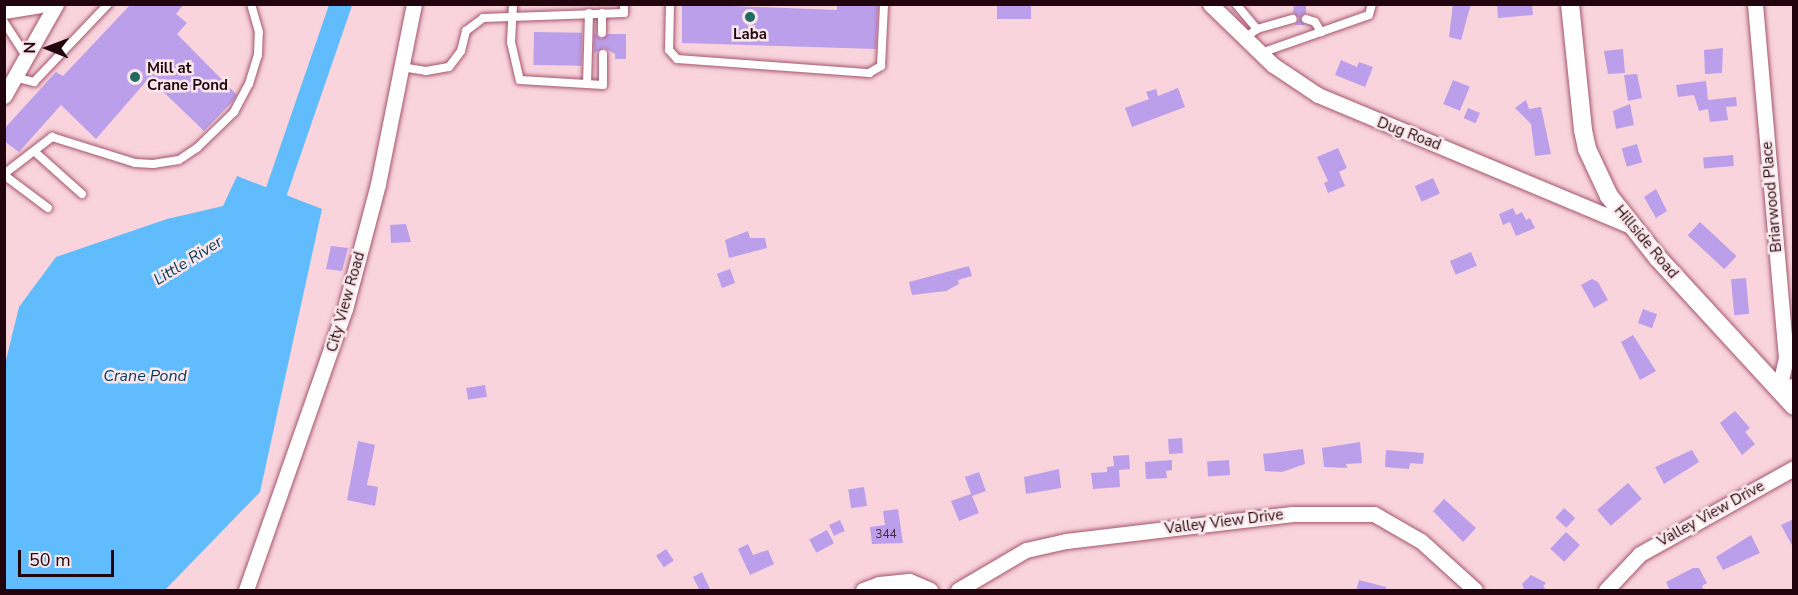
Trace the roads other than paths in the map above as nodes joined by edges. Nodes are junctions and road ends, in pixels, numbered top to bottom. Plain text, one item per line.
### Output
1 (40, 4) edge
2 (56, 4) edge
3 (108, 4) edge
4 (250, 4) edge
5 (414, 4) edge
6 (513, 4) edge
7 (624, 4) edge
8 (670, 4) edge
9 (884, 4) edge
10 (1210, 4) edge
11 (1236, 4) edge
12 (1372, 4) edge
13 (1570, 4) edge
14 (1755, 4) edge
15 (4, 10) edge
16 (602, 13) junction
17 (589, 14) junction
18 (513, 15) junction
19 (1293, 19) dead end
20 (1306, 19) dead end
21 (4, 22) edge
22 (1257, 29) junction
23 (1321, 32) junction
24 (602, 33) dead end
25 (1244, 39) junction
26 (1260, 53) junction
27 (603, 54) dead end
28 (26, 56) junction
29 (401, 68) junction
30 (14, 77) junction
31 (587, 84) junction
32 (4, 96) edge
33 (35, 152) junction
34 (4, 175) edge
35 (82, 194) dead end
36 (48, 208) dead end
37 (1631, 226) junction
38 (1786, 387) edge
39 (1794, 406) edge
40 (1794, 468) edge
41 (246, 591) edge
42 (863, 591) edge
43 (930, 591) edge
44 (958, 591) edge
45 (1475, 591) edge
46 (1606, 591) edge

1 - 15 street
2 - 28 street
3 - 30 lane
4 - 33 lane
5 - 29 street, City View Road
6 - 18 lane
7 - 16 lane
8 - 9 lane
10 - 25 street, Dug Road
11 - 22 lane
12 - 23 lane
13 - 37 street, Hillside Road
14 - 38 street, Briarwood Place
16 - 17 lane
16 - 24 lane
17 - 18 lane
17 - 31 lane
18 - 29 lane
18 - 31 lane
19 - 22 lane
20 - 23 lane
21 - 28 lane
22 - 25 lane
23 - 26 lane
25 - 26 street, Dug Road
26 - 37 street, Dug Road
27 - 31 lane
28 - 30 street
29 - 41 street, City View Road
30 - 32 street
33 - 34 lane
33 - 35 lane
34 - 36 lane
37 - 38 street, Hillside Road
38 - 39 street, Hillside Road
40 - 46 street, Valley View Drive
42 - 43 street
44 - 45 street, Valley View Drive

